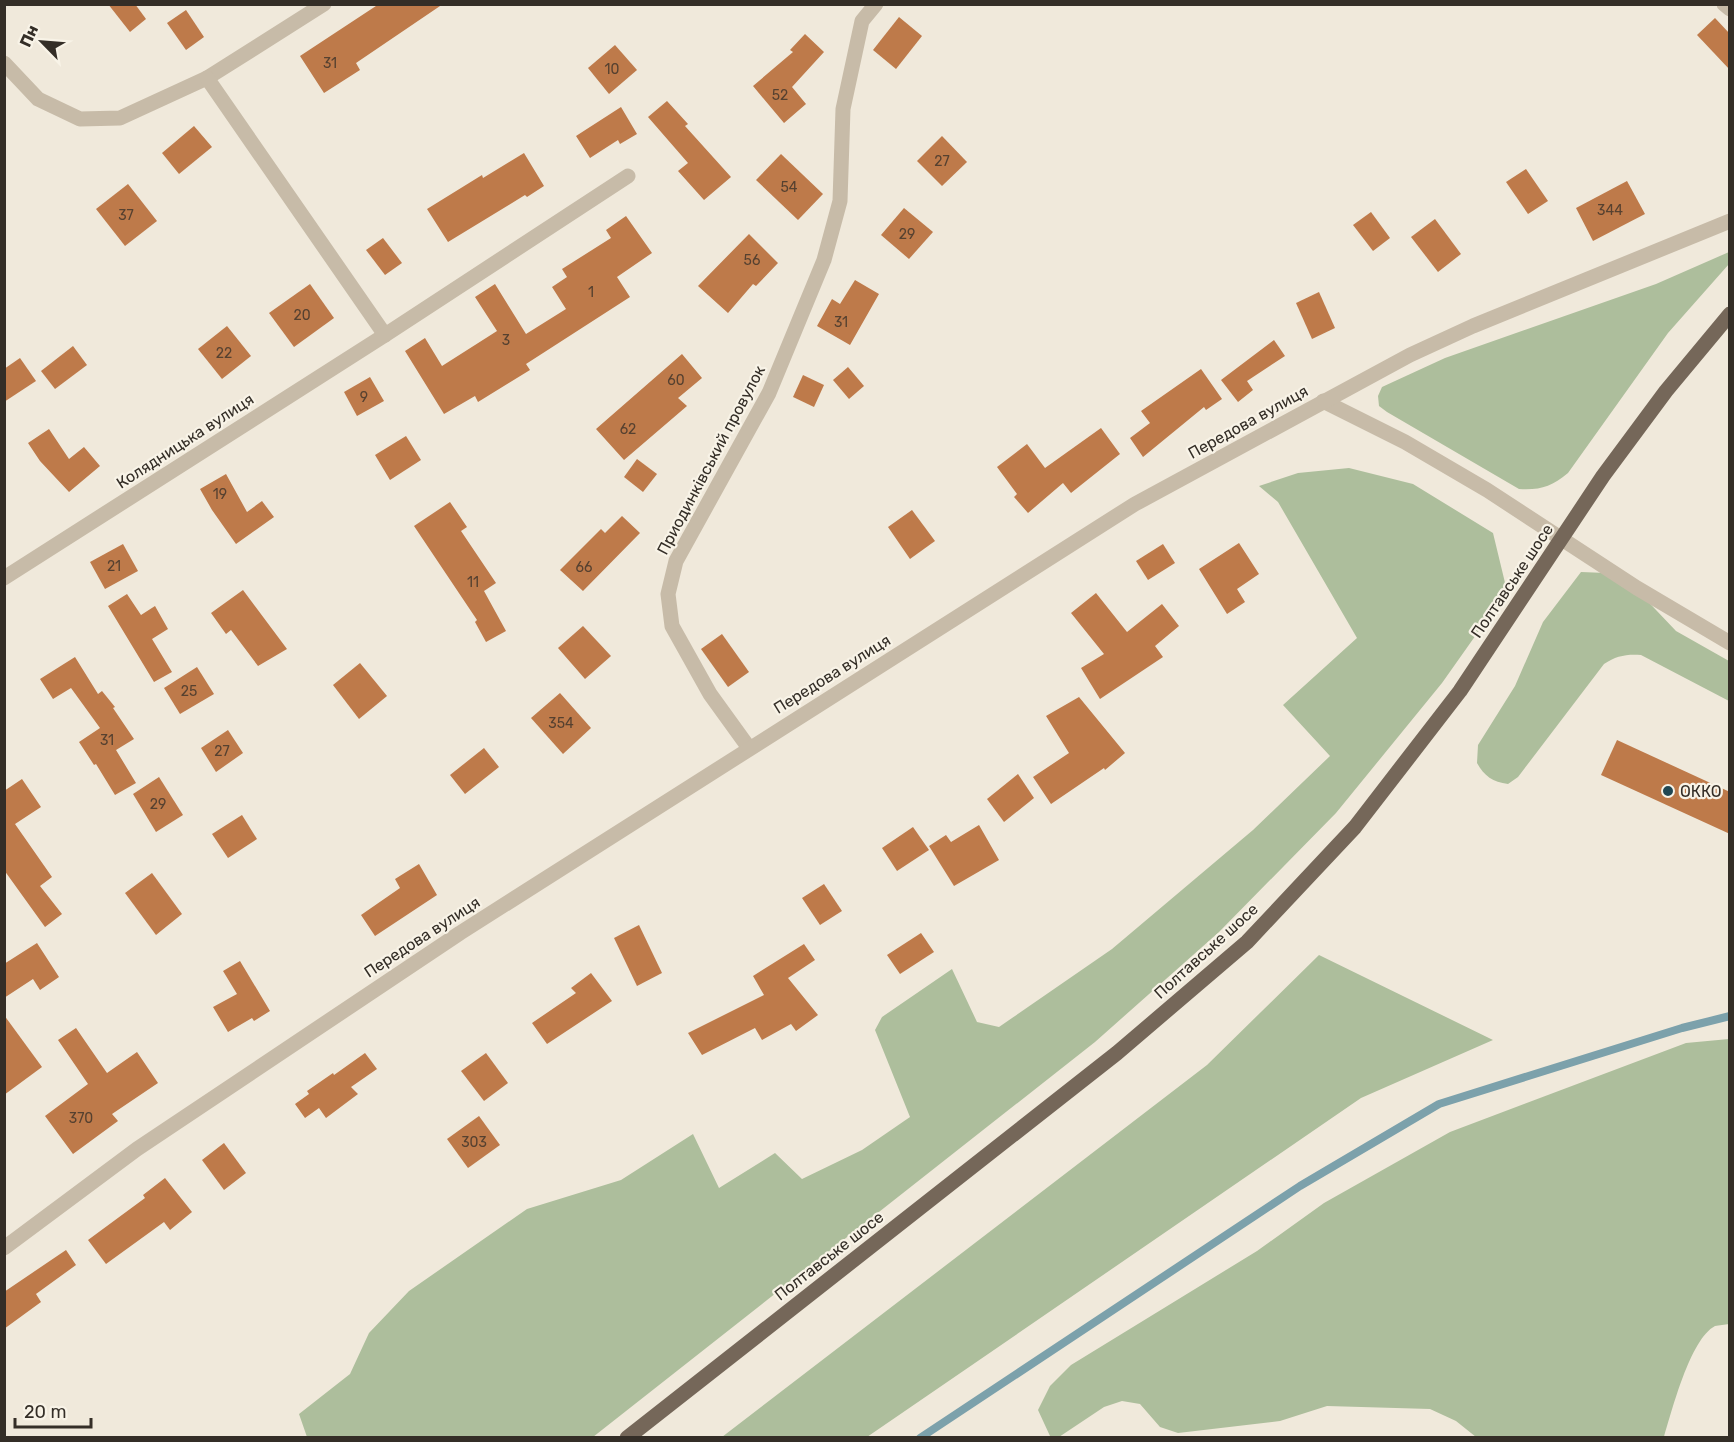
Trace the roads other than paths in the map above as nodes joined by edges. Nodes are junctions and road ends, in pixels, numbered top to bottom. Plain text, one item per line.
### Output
1 (324, 4) edge
2 (876, 4) edge
3 (1724, 4) edge
4 (1730, 9) edge
5 (4, 63) edge
6 (207, 78) junction
7 (628, 176) dead end
8 (1730, 221) edge
9 (1730, 314) edge
10 (386, 335) junction
11 (1323, 401) junction
12 (1561, 540) junction
13 (4, 578) edge
14 (1730, 643) edge
15 (749, 748) junction
16 (4, 1248) edge
17 (627, 1437) edge

1 - 6 street
2 - 15 street, Приодинківський провулок
3 - 4 street
5 - 6 street
6 - 10 street
7 - 10 street, Колядницька вулиця
8 - 11 street, Передова вулиця
9 - 12 main road, Полтавське шосе
10 - 13 street, Колядницька вулиця
11 - 12 street
11 - 15 street, Передова вулиця
12 - 14 street
12 - 17 main road, Полтавське шосе
15 - 16 street, Передова вулиця

